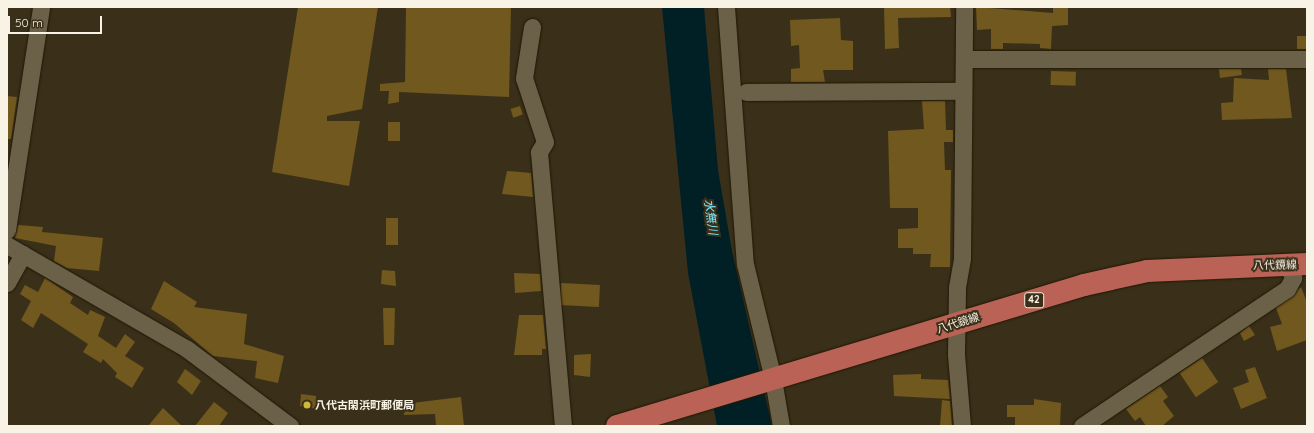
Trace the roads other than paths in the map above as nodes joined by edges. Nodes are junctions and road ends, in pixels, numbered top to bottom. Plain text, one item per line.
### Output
1 (41, 7) edge
2 (726, 7) edge
3 (964, 7) edge
4 (532, 27) dead end
5 (964, 59) junction
6 (1307, 59) edge
7 (963, 91) junction
8 (746, 92) dead end
9 (7, 230) edge
10 (7, 245) edge
11 (23, 254) junction
12 (1298, 265) edge
13 (7, 283) edge
14 (957, 324) junction
15 (771, 380) junction
16 (290, 426) edge
17 (563, 426) edge
18 (617, 426) edge
19 (781, 426) edge
20 (962, 426) edge
21 (1082, 426) edge

1 - 9 street
2 - 15 street
3 - 5 street
4 - 17 street
5 - 6 street
5 - 7 street
7 - 8 street
7 - 14 street
10 - 11 street
11 - 13 street
11 - 16 street
12 - 14 main road, 八代鏡線 / 42
12 - 21 street
14 - 15 main road, 八代鏡線 / 42
14 - 20 street
15 - 18 main road, 八代鏡線 / 42
15 - 19 street

